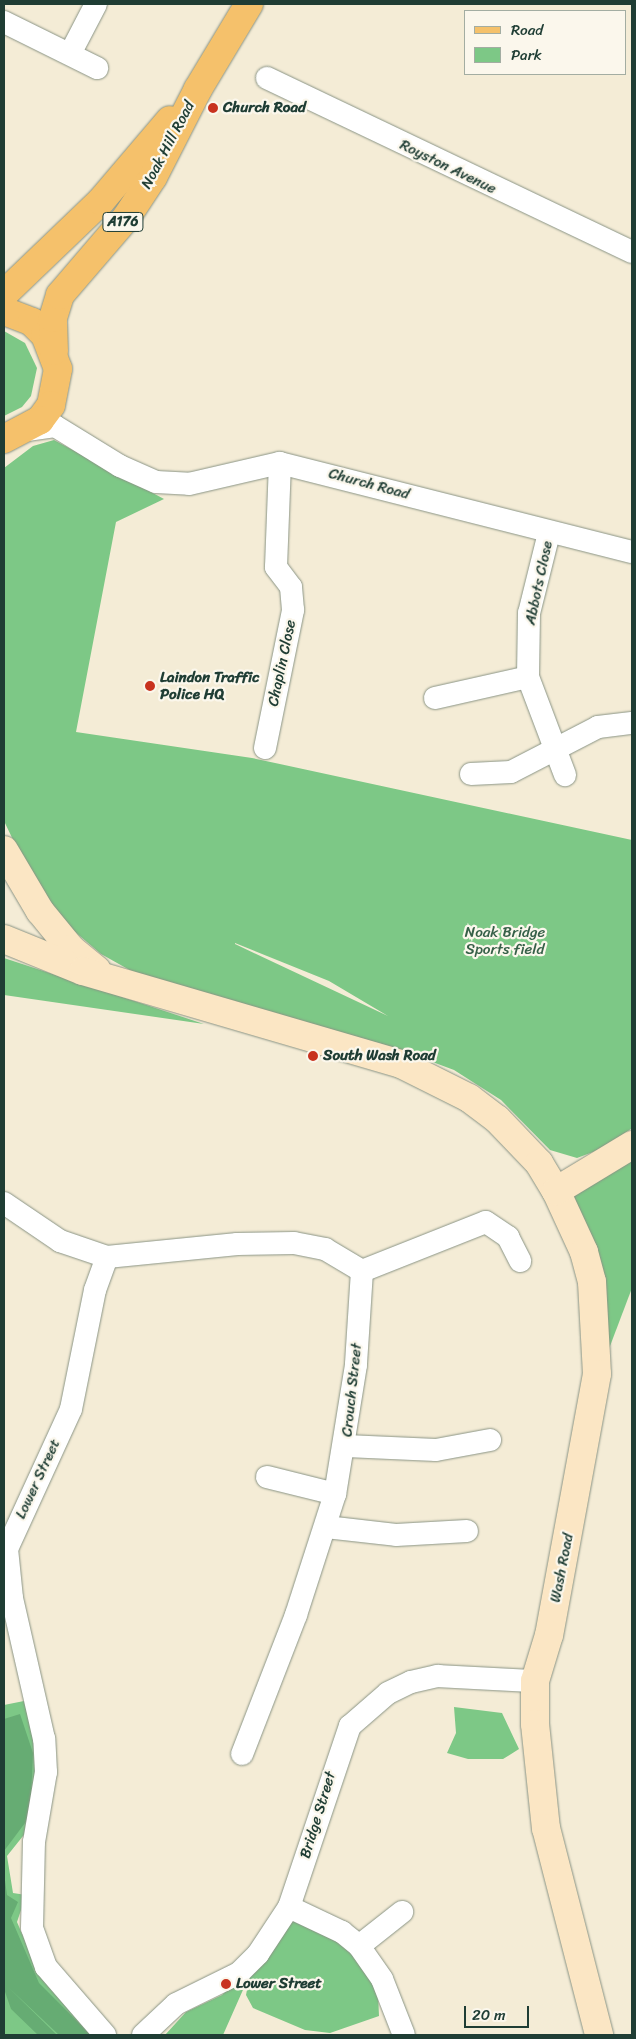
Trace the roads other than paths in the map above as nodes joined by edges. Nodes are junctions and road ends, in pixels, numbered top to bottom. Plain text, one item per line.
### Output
1 (96, 4) edge
2 (249, 4) edge
3 (4, 22) edge
4 (70, 52) junction
5 (97, 68) dead end
6 (267, 78) dead end
7 (198, 89) junction
8 (632, 252) edge
9 (4, 294) edge
10 (4, 311) edge
11 (54, 351) junction
12 (15, 435) edge
13 (4, 448) edge
14 (280, 462) junction
15 (550, 533) junction
16 (632, 552) edge
17 (528, 677) junction
18 (435, 698) dead end
19 (632, 724) edge
20 (265, 748) dead end
21 (556, 749) junction
22 (470, 774) dead end
23 (565, 776) dead end
24 (4, 850) edge
25 (4, 939) edge
26 (110, 978) junction
27 (632, 1145) edge
28 (556, 1191) junction
29 (4, 1204) edge
30 (107, 1257) junction
31 (520, 1261) dead end
32 (362, 1271) junction
33 (490, 1440) dead end
34 (346, 1446) junction
35 (267, 1477) dead end
36 (335, 1494) junction
37 (326, 1527) junction
38 (467, 1531) dead end
39 (6, 1549) edge
40 (535, 1681) junction
41 (242, 1754) dead end
42 (289, 1907) junction
43 (402, 1912) dead end
44 (359, 1946) junction
45 (147, 2030) edge
46 (105, 2035) edge
47 (404, 2035) edge
48 (599, 2035) edge

1 - 4 street
2 - 7 main road, Noak Hill Road / A176
3 - 4 street
4 - 5 street
6 - 8 street, Royston Avenue
7 - 9 main road, Noak Hill Road / A176
7 - 11 main road, Noak Hill Road / A176
10 - 11 main road
11 - 12 main road, Noak Hill Road
12 - 13 main road, Noak Hill Road
12 - 14 street, Church Road
14 - 15 street, Church Road
14 - 20 street, Chaplin Close
15 - 16 street, Church Road
15 - 17 street, Abbots Close
17 - 18 street
17 - 21 street, Abbots Close
19 - 21 street
21 - 22 street
21 - 23 street, Abbots Close
24 - 26 street
25 - 26 street
26 - 28 street
27 - 28 street
28 - 40 street, Wash Road
29 - 30 street
30 - 32 street
30 - 39 street, Lower Street
31 - 32 street
32 - 34 street, Crouch Street
33 - 34 street
34 - 36 street, Crouch Street
35 - 36 street
36 - 37 street, Crouch Street
37 - 38 street
37 - 41 street, Crouch Street
39 - 46 street, Lower Street
40 - 42 street, Bridge Street
40 - 48 street, Wash Road
42 - 44 street
42 - 45 street, Bridge Street
43 - 44 street
44 - 47 street

